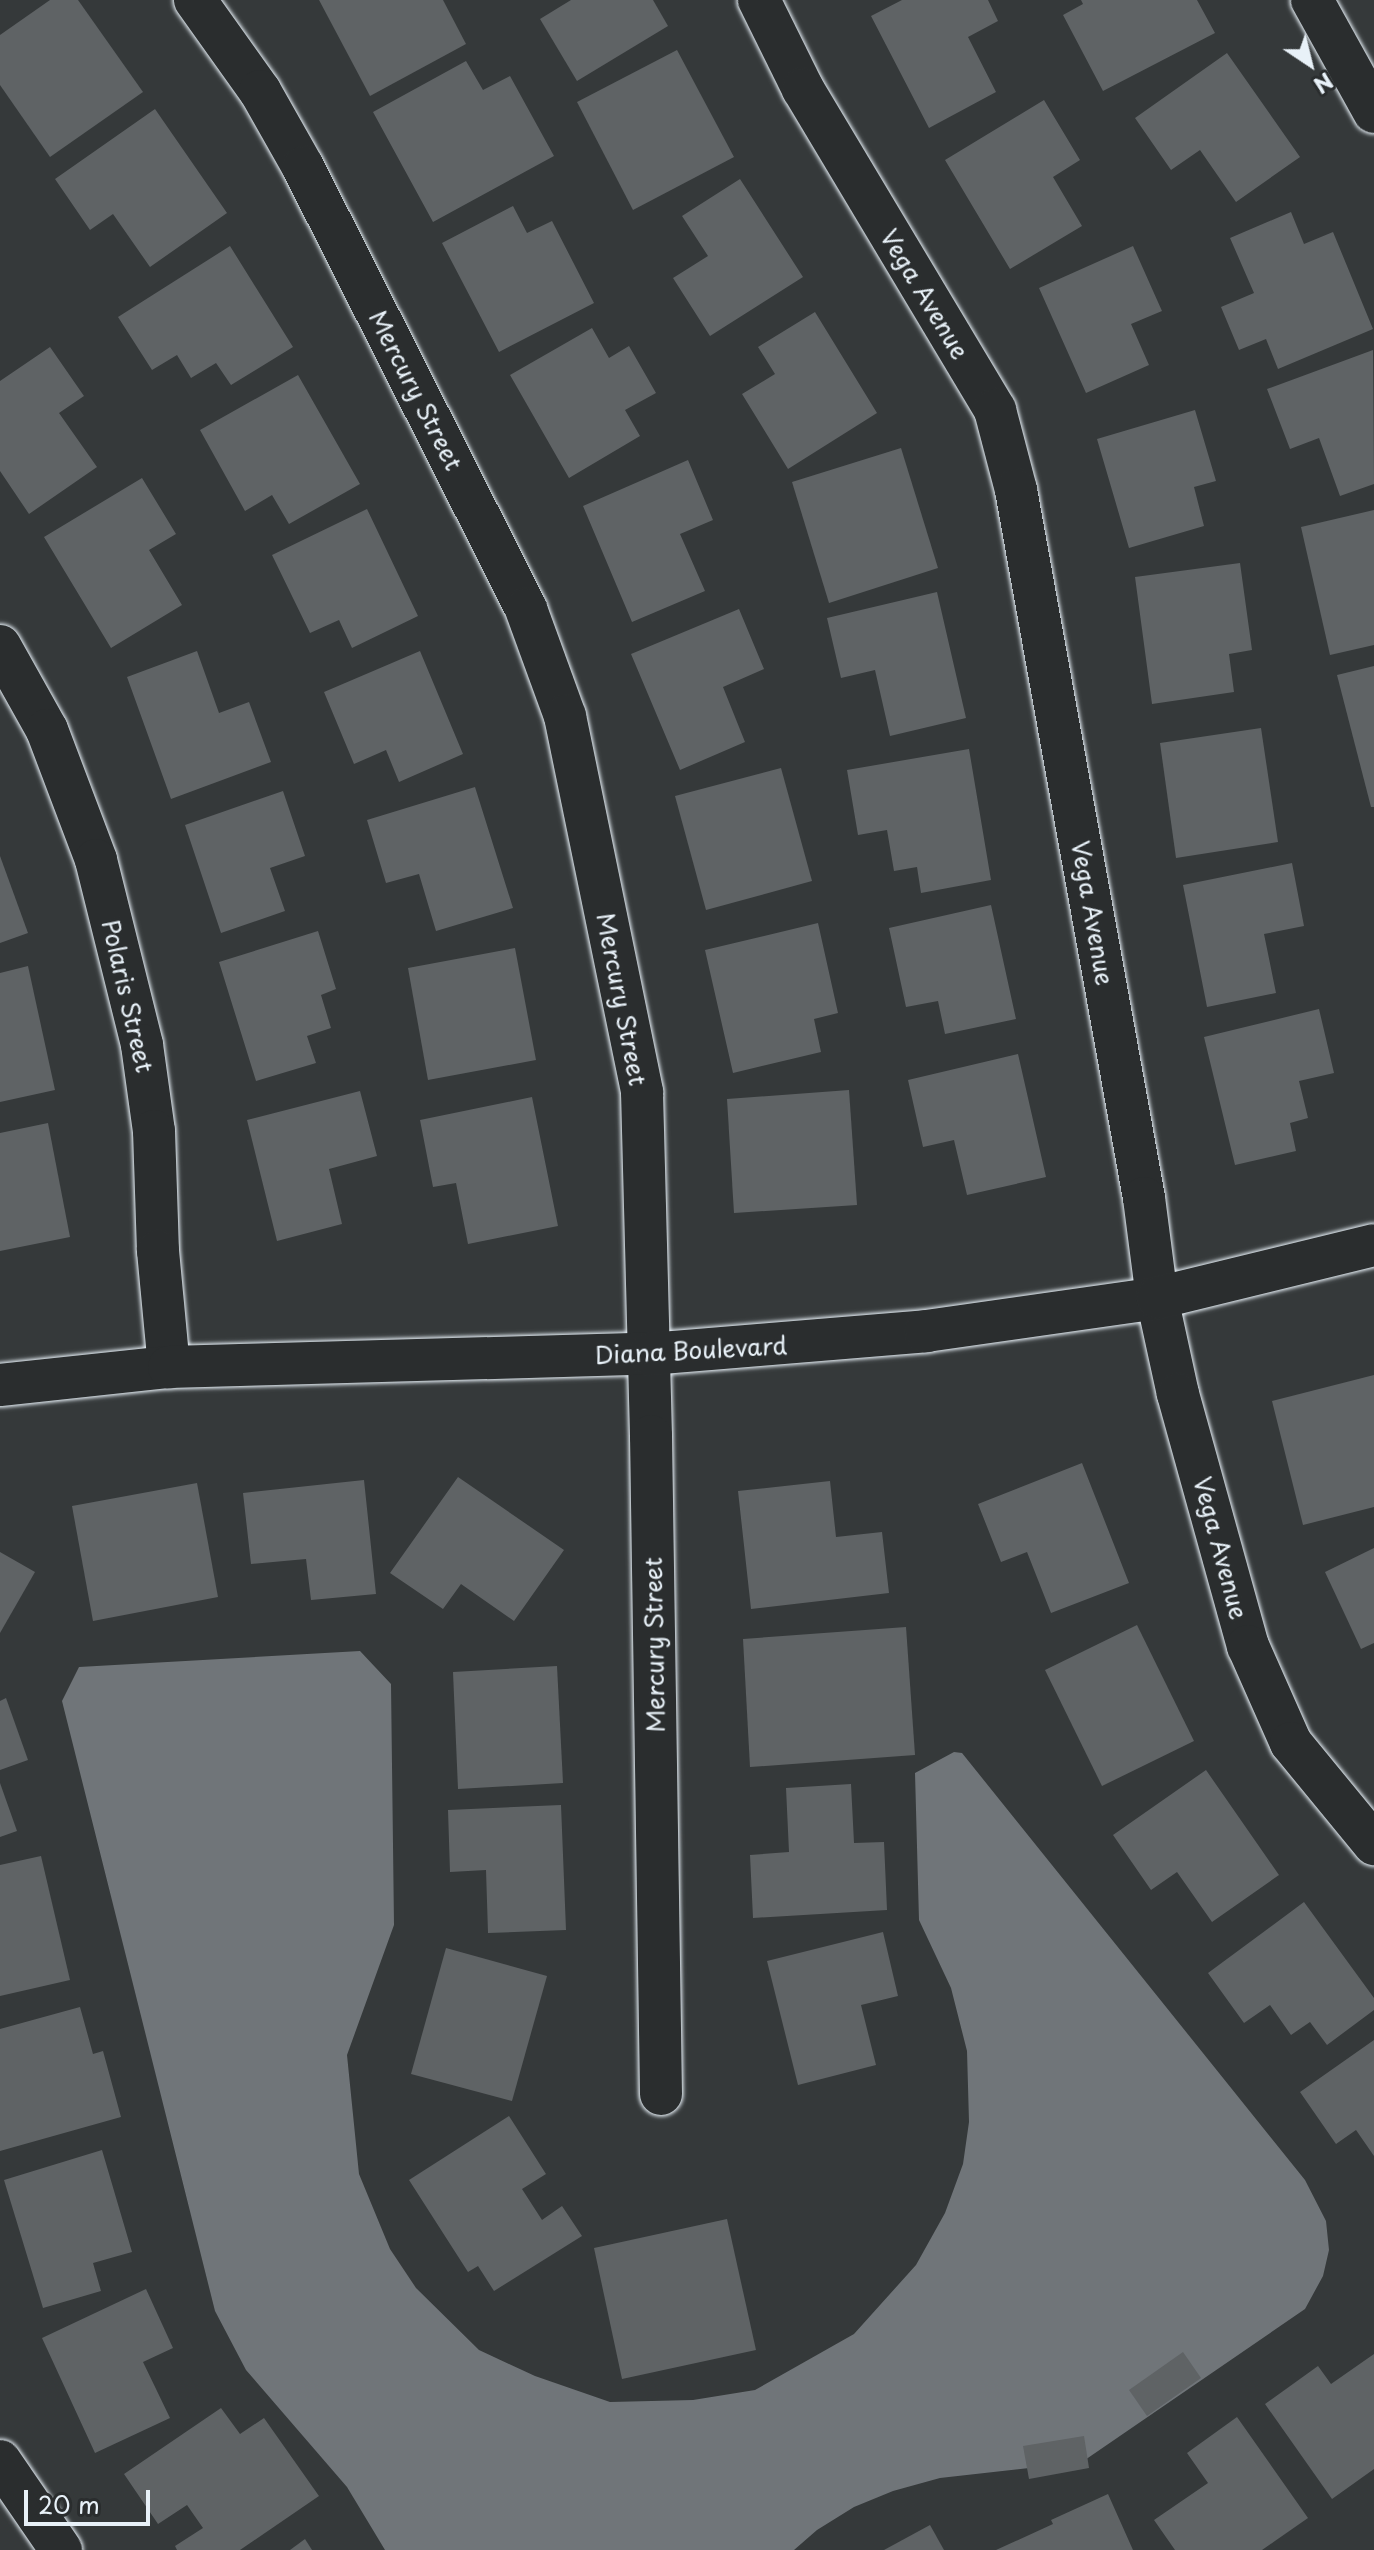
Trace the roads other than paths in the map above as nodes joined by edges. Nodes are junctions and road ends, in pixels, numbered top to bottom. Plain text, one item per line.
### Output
1 (195, 0) edge
2 (759, 0) edge
3 (1312, 0) edge
4 (1374, 112) edge
5 (0, 646) edge
6 (1374, 1245) edge
7 (1157, 1298) junction
8 (649, 1354) junction
9 (169, 1367) junction
10 (0, 1385) edge
11 (1374, 1844) edge
12 (661, 2094) dead end
13 (0, 2461) edge
14 (61, 2550) edge

1 - 8 street, Mercury Street
2 - 7 street, Vega Avenue
3 - 4 street
5 - 9 street, Polaris Street
6 - 7 street, Diana Boulevard
7 - 8 street, Diana Boulevard
7 - 11 street, Vega Avenue
8 - 9 street, Diana Boulevard
8 - 12 street, Mercury Street
9 - 10 street, Diana Boulevard
13 - 14 street

